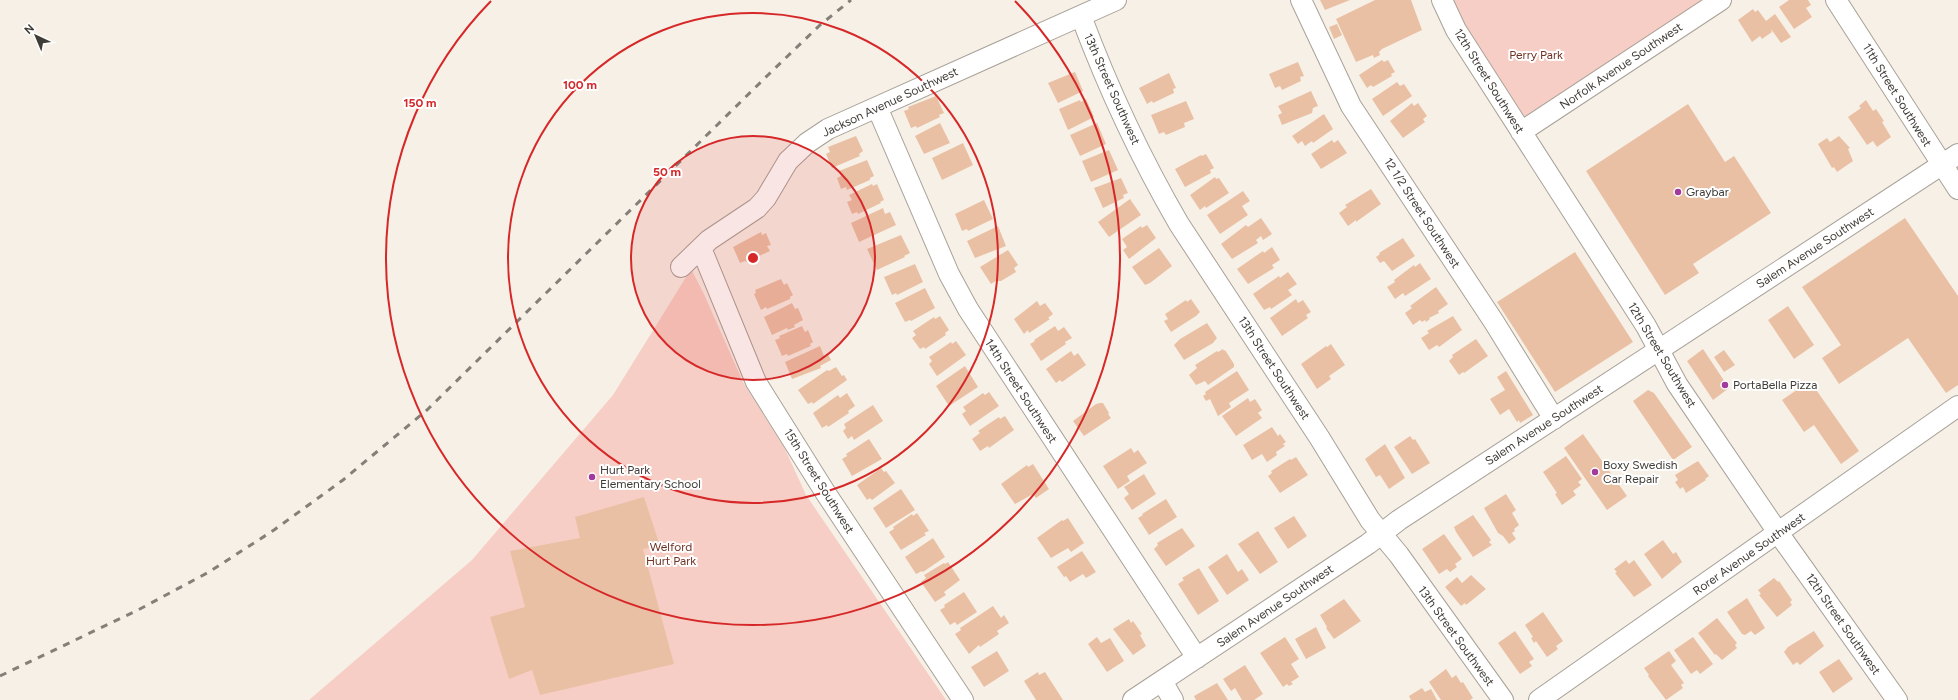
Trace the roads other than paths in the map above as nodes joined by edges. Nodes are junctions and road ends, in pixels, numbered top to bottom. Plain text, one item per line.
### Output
1 (1116, 0) edge
2 (1301, 0) edge
3 (1442, 0) edge
4 (1721, 0) edge
5 (1836, 0) edge
6 (1081, 16) junction
7 (877, 107) junction
8 (1521, 132) junction
9 (1958, 154) edge
10 (1942, 165) junction
11 (1958, 189) edge
12 (701, 248) junction
13 (681, 267) dead end
14 (1659, 349) junction
15 (1958, 406) edge
16 (1554, 419) junction
17 (1382, 534) junction
18 (1779, 534) junction
19 (1197, 658) junction
20 (1162, 681) junction
21 (963, 700) edge
22 (1133, 700) edge
23 (1173, 700) edge
24 (1503, 700) edge
25 (1539, 700) edge
26 (1897, 700) edge

1 - 6 street, Jackson Avenue Southwest
2 - 16 street, 12 1/2 Street Southwest
3 - 8 street, 12th Street Southwest
4 - 8 street, Norfolk Avenue Southwest
5 - 10 street, 11th Street Southwest
6 - 7 street, Jackson Avenue Southwest
6 - 17 street, 13th Street Southwest
7 - 12 street, Jackson Avenue Southwest
7 - 19 street, 14th Street Southwest
8 - 14 street, 12th Street Southwest
9 - 10 street, Salem Avenue Southwest
10 - 11 street, 11th Street Southwest
10 - 14 street, Salem Avenue Southwest
12 - 13 street, Jackson Avenue Southwest
12 - 21 street, 15th Street Southwest
14 - 16 street, Salem Avenue Southwest
14 - 18 street, 12th Street Southwest
15 - 18 street, Rorer Avenue Southwest
16 - 17 street, Salem Avenue Southwest
17 - 19 street, Salem Avenue Southwest
17 - 24 street, 13th Street Southwest
18 - 25 street, Rorer Avenue Southwest
18 - 26 street, 12th Street Southwest
19 - 20 street, Salem Avenue Southwest
20 - 22 street, Salem Avenue Southwest
20 - 23 street

